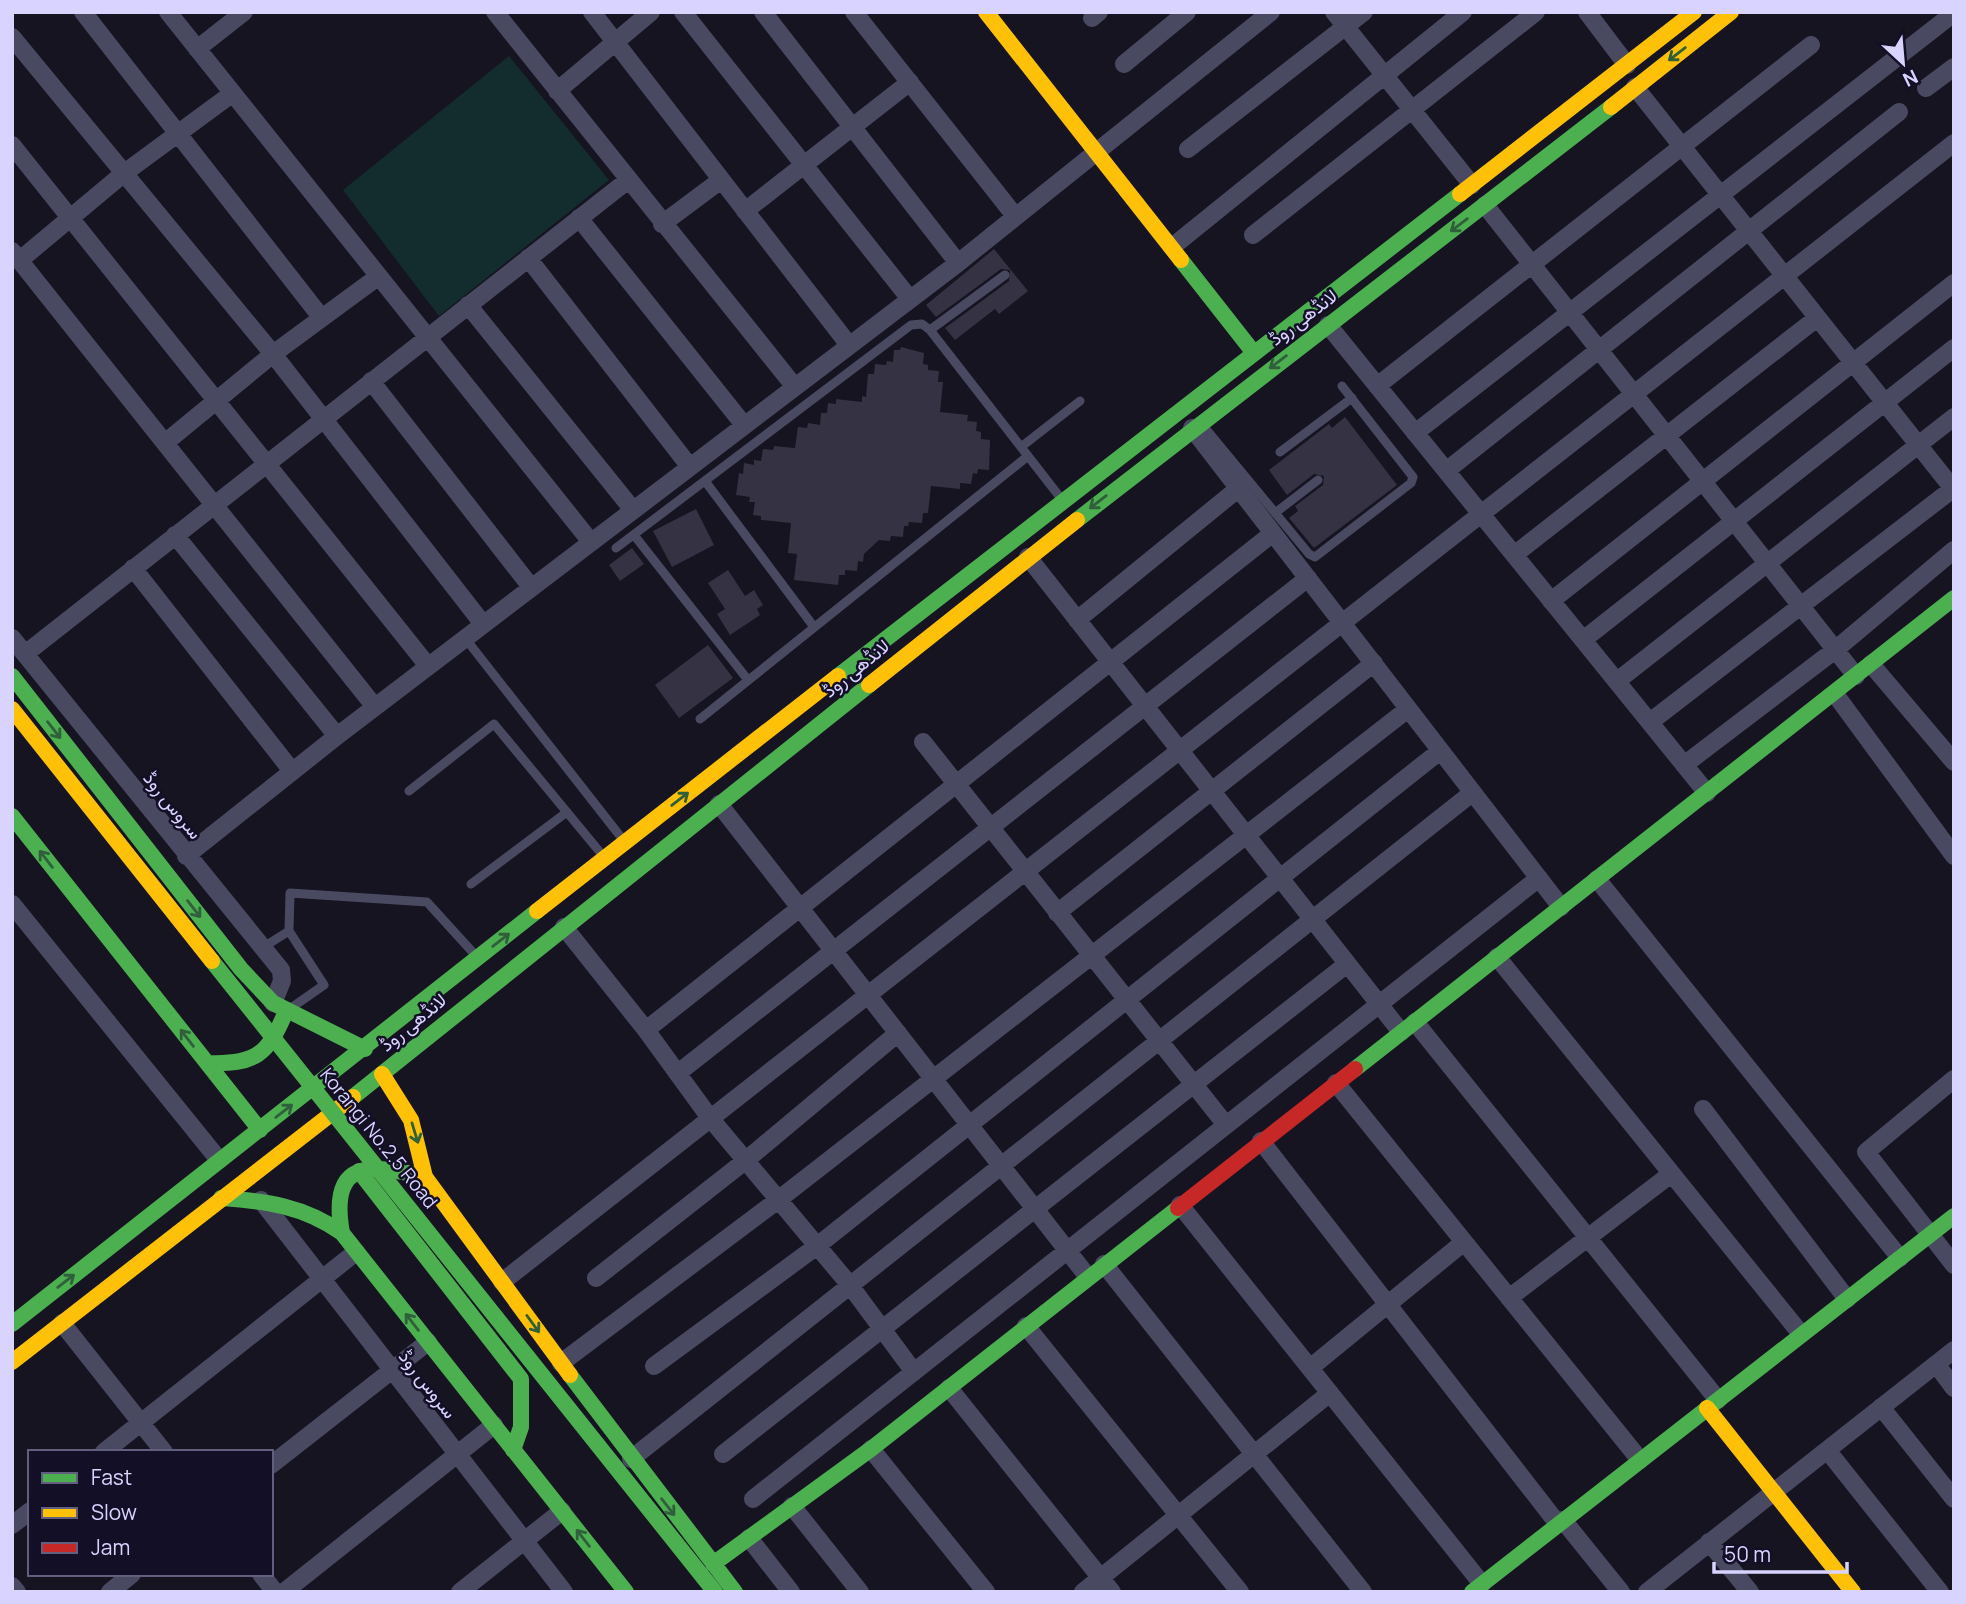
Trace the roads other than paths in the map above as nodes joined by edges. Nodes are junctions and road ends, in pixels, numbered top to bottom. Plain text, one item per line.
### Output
1 (83, 12) edge
2 (168, 12) edge
3 (244, 12) edge
4 (495, 12) edge
5 (592, 12) edge
6 (651, 12) edge
7 (683, 12) edge
8 (763, 12) edge
9 (855, 12) edge
10 (986, 12) edge
11 (1187, 12) edge
12 (1271, 12) edge
13 (1334, 12) edge
14 (1364, 12) edge
15 (1464, 12) edge
16 (1536, 12) edge
17 (1587, 12) edge
18 (1693, 12) edge
19 (1731, 12) edge
20 (1954, 13) edge
21 (1346, 27) junction
22 (12, 37) edge
23 (614, 41) junction
24 (1811, 45) dead end
25 (197, 49) junction
26 (1124, 64) dead end
27 (1627, 65) junction
28 (1954, 67) edge
29 (1384, 73) junction
30 (910, 82) junction
31 (1635, 88) junction
32 (1926, 88) dead end
33 (557, 92) junction
34 (233, 93) junction
35 (1413, 110) junction
36 (1899, 112) dead end
37 (854, 126) junction
38 (181, 134) junction
39 (1954, 143) edge
40 (12, 145) edge
41 (1682, 147) junction
42 (1188, 149) dead end
43 (1097, 151) junction
44 (804, 163) junction
45 (123, 174) junction
46 (721, 180) junction
47 (627, 181) junction
48 (1472, 185) junction
49 (1720, 195) junction
50 (1486, 205) junction
51 (745, 211) junction
52 (1015, 216) junction
53 (70, 217) junction
54 (579, 218) junction
55 (662, 224) junction
56 (1748, 229) junction
57 (1252, 235) dead end
58 (1172, 247) junction
59 (16, 255) edge
60 (528, 258) junction
61 (958, 263) junction
62 (1532, 265) junction
63 (1005, 275) dead end
64 (379, 276) junction
65 (1784, 276) junction
66 (1954, 283) edge
67 (910, 299) junction
68 (468, 305) junction
69 (1570, 313) junction
70 (321, 317) junction
71 (1817, 318) junction
72 (1328, 325) junction
73 (930, 330) junction
74 (428, 337) junction
75 (849, 345) junction
76 (1598, 348) junction
77 (1954, 348) edge
78 (1255, 353) junction
79 (274, 354) junction
80 (1853, 363) junction
81 (371, 381) junction
82 (1342, 386) dead end
83 (1377, 386) junction
84 (795, 387) junction
85 (1634, 394) junction
86 (1352, 398) junction
87 (1080, 401) dead end
88 (215, 402) junction
89 (1884, 402) junction
90 (1954, 416) edge
91 (324, 419) junction
92 (744, 425) junction
93 (1196, 425) junction
94 (1415, 433) junction
95 (1665, 435) junction
96 (166, 442) junction
97 (1918, 445) junction
98 (1021, 447) junction
99 (1280, 452) dead end
100 (1220, 455) junction
101 (1028, 456) junction
102 (267, 464) junction
103 (690, 467) junction
104 (1446, 471) junction
105 (1318, 480) dead end
106 (705, 481) junction
107 (1702, 481) junction
108 (1239, 488) junction
109 (1953, 489) edge
110 (1064, 502) junction
111 (215, 504) junction
112 (633, 510) junction
113 (1275, 513) junction
114 (1481, 514) junction
115 (1077, 519) junction
116 (1734, 521) junction
117 (1273, 533) junction
118 (175, 535) junction
119 (634, 535) junction
120 (591, 542) junction
121 (616, 548) dead end
122 (1954, 550) edge
123 (1514, 555) junction
124 (1028, 557) junction
125 (1767, 564) junction
126 (133, 568) junction
127 (1308, 578) junction
128 (531, 587) junction
129 (1551, 601) junction
130 (1952, 602) edge
131 (1801, 607) junction
132 (1077, 620) junction
133 (1343, 623) junction
134 (483, 624) junction
135 (814, 627) junction
136 (12, 638) edge
137 (465, 638) junction
138 (1583, 640) junction
139 (1835, 650) junction
140 (24, 654) junction
141 (1110, 662) junction
142 (1374, 663) junction
143 (1871, 664) junction
144 (428, 666) junction
145 (12, 676) edge
146 (1856, 676) junction
147 (748, 680) junction
148 (1616, 681) junction
149 (1835, 694) junction
150 (1145, 706) junction
151 (375, 707) junction
152 (12, 709) edge
153 (1408, 709) junction
154 (700, 719) dead end
155 (1650, 722) junction
156 (337, 736) junction
157 (923, 742) dead end
158 (1440, 751) junction
159 (1181, 752) junction
160 (1954, 762) edge
161 (1684, 765) junction
162 (292, 771) junction
163 (956, 784) junction
164 (409, 791) dead end
165 (1211, 791) junction
166 (1472, 793) junction
167 (1707, 793) junction
168 (719, 804) junction
169 (567, 812) junction
170 (12, 816) edge
171 (990, 827) junction
172 (1246, 835) junction
173 (625, 842) junction
174 (186, 856) junction
175 (1954, 856) edge
176 (605, 858) junction
177 (1025, 872) junction
178 (1280, 878) junction
179 (1539, 878) junction
180 (1597, 879) junction
181 (471, 884) dead end
182 (12, 904) edge
183 (1561, 907) junction
184 (800, 908) junction
185 (1057, 913) junction
186 (1312, 919) junction
187 (564, 926) junction
188 (289, 931) junction
189 (262, 948) junction
190 (834, 950) junction
191 (1090, 957) junction
192 (1497, 957) junction
193 (478, 958) junction
194 (1347, 964) junction
195 (868, 994) junction
196 (1126, 1001) junction
197 (1379, 1004) junction
198 (280, 1007) junction
199 (1408, 1027) junction
200 (646, 1030) junction
201 (898, 1032) junction
202 (1158, 1040) junction
203 (365, 1049) junction
204 (207, 1063) junction
205 (678, 1073) junction
206 (382, 1074) junction
207 (933, 1079) junction
208 (1954, 1079) edge
209 (1336, 1083) junction
210 (1193, 1084) junction
211 (1703, 1110) dead end
212 (710, 1118) junction
213 (970, 1125) junction
214 (1226, 1125) junction
215 (260, 1130) junction
216 (1261, 1142) junction
217 (219, 1160) junction
218 (745, 1161) junction
219 (1000, 1164) junction
220 (359, 1171) junction
221 (1671, 1174) junction
222 (425, 1177) junction
223 (221, 1198) junction
224 (261, 1200) junction
225 (778, 1200) junction
226 (1180, 1205) junction
227 (1035, 1209) junction
228 (1954, 1216) edge
229 (342, 1233) junction
230 (1930, 1234) junction
231 (1588, 1238) junction
232 (1464, 1242) junction
233 (817, 1246) junction
234 (1067, 1250) junction
235 (356, 1252) junction
236 (1900, 1258) junction
237 (1104, 1264) junction
238 (1954, 1265) edge
239 (1088, 1277) junction
240 (596, 1278) dead end
241 (320, 1281) junction
242 (502, 1282) junction
243 (849, 1284) junction
244 (1509, 1298) junction
245 (1847, 1299) junction
246 (1388, 1305) junction
247 (62, 1323) junction
248 (12, 1324) edge
249 (1026, 1326) junction
250 (883, 1330) junction
251 (1801, 1334) junction
252 (428, 1342) junction
253 (1954, 1350) edge
254 (12, 1362) edge
255 (561, 1363) junction
256 (1936, 1364) junction
257 (654, 1366) dead end
258 (1310, 1368) junction
259 (391, 1371) junction
260 (914, 1371) junction
261 (949, 1388) junction
262 (1954, 1388) edge
263 (1330, 1393) junction
264 (1712, 1404) junction
265 (1881, 1407) junction
266 (141, 1423) junction
267 (494, 1425) junction
268 (871, 1449) junction
269 (107, 1450) edge
270 (162, 1450) edge
271 (513, 1450) junction
272 (1827, 1450) junction
273 (723, 1454) dead end
274 (1254, 1454) junction
275 (456, 1455) junction
276 (631, 1459) junction
277 (1640, 1460) junction
278 (273, 1463) edge
279 (1772, 1493) junction
280 (753, 1499) dead end
281 (1954, 1499) edge
282 (792, 1506) junction
283 (562, 1511) junction
284 (28, 1513) edge
285 (1178, 1515) junction
286 (1561, 1522) junction
287 (12, 1525) edge
288 (749, 1538) junction
289 (524, 1542) junction
290 (1709, 1542) junction
291 (713, 1564) junction
292 (130, 1576) edge
293 (263, 1576) edge
294 (1106, 1585) edge
295 (12, 1586) edge
296 (1477, 1588) edge
297 (978, 1589) edge
298 (1655, 1589) edge
299 (1851, 1591) edge
300 (17, 1592) edge
301 (110, 1592) edge
302 (275, 1592) edge
303 (284, 1592) edge
304 (460, 1592) edge
305 (564, 1592) edge
306 (626, 1592) edge
307 (715, 1592) edge
308 (735, 1592) edge
309 (791, 1592) edge
310 (860, 1592) edge
311 (1083, 1592) edge
312 (1240, 1592) edge
313 (1363, 1592) edge
314 (1621, 1592) edge
315 (1751, 1592) edge
316 (1940, 1592) edge

1 - 38 street
2 - 25 street
3 - 25 street
4 - 33 street
5 - 23 street
6 - 23 street
7 - 44 street
8 - 37 street
9 - 30 street
10 - 43 main road
11 - 26 street
12 - 43 street
13 - 21 street
14 - 21 street
15 - 29 street
16 - 35 street
17 - 27 street
18 - 27 main road, لانڈھی روڈ
19 -> 31 main road, لانڈھی روڈ
20 - 49 street
21 - 29 street
21 - 42 street
22 - 45 street
23 - 33 street
23 - 46 street
24 - 41 street
25 - 34 street
27 - 48 main road, لانڈھی روڈ
28 - 32 street
29 - 35 street
29 - 58 street
30 - 37 street
30 - 52 street
31 - 41 street
31 - 50 main road, لانڈھی روڈ
33 - 47 street
34 - 38 street
34 - 64 street
35 - 48 street
35 - 57 street
36 - 56 street
37 - 44 street
37 - 61 street
38 - 45 street
38 - 70 street
39 - 65 street
40 - 53 street
41 - 49 street
41 - 62 street
43 - 52 street
43 - 58 main road
44 - 51 street
44 - 67 street
45 - 53 street
45 - 79 street
46 - 51 street
46 - 55 street
47 - 54 street
47 - 55 street
48 - 78 main road, لانڈھی روڈ
49 - 56 street
49 - 69 street
50 - 62 street
50 -> 72 main road, لانڈھی روڈ
51 - 75 street
52 - 61 street
53 - 59 street
53 - 88 street
54 - 60 street
54 - 92 street
55 - 84 street
56 - 65 street
56 - 76 street
58 - 78 main road
59 - 96 street
60 - 68 street
60 - 103 street
61 - 67 street
62 - 69 street
62 - 83 street
63 - 73 lane
64 - 70 street
64 - 74 street
65 - 71 street
65 - 85 street
66 - 80 street
67 - 75 street
68 - 74 street
68 - 112 street
69 - 76 street
69 - 94 street
70 - 79 street
71 - 80 street
71 - 95 street
72 - 83 street
72 -> 93 main road, لانڈھی روڈ
73 - 98 lane
73 - 106 lane
74 - 81 street
74 - 120 street
75 - 84 street
76 - 85 street
76 - 104 street
77 - 89 street
78 - 110 main road, لانڈھی روڈ
79 - 88 street
79 - 91 street
80 - 89 street
80 - 107 street
81 - 91 street
81 - 128 street
82 - 86 lane
83 - 94 street
84 - 92 street
85 - 95 street
85 - 114 street
86 - 99 lane
86 - 113 lane
87 - 98 lane
88 - 96 street
88 - 102 street
89 - 97 street
89 - 116 street
90 - 97 street
91 - 102 street
91 - 134 street
92 - 103 street
93 - 100 street
93 -> 115 main road, لانڈھی روڈ
94 - 104 street
95 - 107 street
95 - 123 street
96 - 111 street
97 - 109 street
97 - 125 street
98 - 101 lane
100 - 108 street
100 - 113 lane
101 - 110 lane
101 - 135 lane
102 - 111 street
102 - 144 street
103 - 112 street
104 - 114 street
105 - 113 lane
106 - 119 lane
106 - 135 lane
107 - 116 street
107 - 129 street
108 - 117 street
108 - 132 street
109 - 131 street
110 - 115 lane
173 -> 110 main road, لانڈھی روڈ
111 - 118 street
111 - 151 street
112 - 120 street
114 - 123 street
114 - 133 street
115 - 124 main road, لانڈھی روڈ
116 - 125 street
116 - 138 street
117 - 127 street
117 - 141 street
118 - 126 street
118 - 156 street
119 - 121 lane
119 - 147 lane
120 - 128 street
122 - 139 street
123 - 129 street
124 - 132 street
124 - 168 main road, لانڈھی روڈ
125 - 131 street
125 - 148 street
126 - 140 street
126 - 162 street
127 - 133 street
127 - 150 street
128 - 134 street
129 - 138 street
130 - 143 main road
131 - 139 street
131 - 155 street
132 - 141 street
133 - 142 street
133 - 159 street
134 - 137 street
135 - 147 lane
136 - 140 street, سروس روڈ
137 - 144 street
137 - 173 lane
138 - 148 street
139 - 146 street
139 - 161 street
140 - 174 street, سروس روڈ
141 - 150 street
141 - 163 street
142 - 153 street
142 - 165 street
143 - 146 main road
143 - 160 street
144 - 151 street
145 -> 198 main road
146 - 149 main road
147 - 154 lane
148 - 155 street
149 - 167 main road
149 - 175 street
150 - 159 street
150 - 171 street
151 - 156 street
152 - 307 main road, Korangi No.2.5 Road, bridge
153 - 158 street
153 - 172 street
155 - 161 street
156 - 162 street
157 - 163 street
158 - 166 street
158 - 178 street
159 - 165 street
159 - 177 street
161 - 167 street
162 - 174 street
163 - 171 street
163 - 184 street
164 - 169 lane
165 - 172 street
165 - 185 street
166 - 179 street
166 - 186 street
167 - 180 main road
168 - 184 street
168 - 187 main road, لانڈھی روڈ
169 - 176 lane
169 - 181 lane
204 -> 170 main road
171 - 177 street
171 - 190 street
172 - 178 street
172 - 191 street
173 - 176 main road, لانڈھی روڈ
174 - 189 street, سروس روڈ
193 -> 176 main road, لانڈھی روڈ
177 - 185 street
177 - 195 street
178 - 186 street
178 - 196 street
179 - 183 street
179 - 197 street
180 - 183 main road
180 - 236 street
182 - 217 street
183 - 192 main road
184 - 190 street
184 - 200 street
185 - 191 street
186 - 194 street
186 - 202 street
187 - 200 street
187 - 206 main road, لانڈھی روڈ
188 - 189 lane
188 - 193 lane
188 - 198 lane
189 - 198 street, سروس روڈ
190 - 195 street
190 - 205 street
191 - 196 street
191 - 207 street
192 - 199 main road
192 - 221 street
193 - 203 main road, لانڈھی روڈ
194 - 197 street
194 - 210 street
195 - 201 street
195 - 212 street
196 - 202 street
196 - 213 street
197 - 199 street
197 - 214 street
198 - 203 main road
198 - 204 main road
199 - 209 main road
199 - 231 street
200 - 205 street
201 - 207 street
201 - 218 street
202 - 210 street
202 - 219 street
215 -> 203 main road, لانڈھی روڈ
204 - 215 main road
205 - 212 street
206 -> 222 main road
206 - 223 main road, لانڈھی روڈ
207 - 213 street
207 - 225 street
208 - 230 street
209 - 216 main road
209 - 232 street
210 - 214 street
210 - 227 street
211 - 245 street
212 - 218 street
212 - 242 street
213 - 219 street
213 - 233 street
214 - 234 street
215 - 217 main road, لانڈھی روڈ
216 - 226 main road
216 - 246 street
248 -> 217 main road, لانڈھی روڈ
218 - 225 street
218 - 240 street
219 - 227 street
219 - 243 street
220 - 222 main road
220 - 229 main road
220 - 271 main road
221 - 231 street
221 - 251 street
222 - 242 main road
223 - 224 main road
223 - 247 main road, لانڈھی روڈ
224 - 229 main road
224 - 241 street, سروس روڈ
225 - 233 street
225 - 255 street
226 - 237 main road
226 - 258 street
227 - 234 street
227 - 250 street
228 - 230 main road
229 - 235 main road
230 - 236 main road
230 - 238 street
231 - 244 street
231 - 264 street
232 - 244 street
232 - 246 street
233 - 243 street
233 - 257 street
234 - 239 street
234 - 260 street
235 - 241 street
252 -> 235 main road
236 - 245 main road
237 - 239 main road
237 - 274 street
239 - 249 main road
241 - 259 street, سروس روڈ
241 - 266 street
242 -> 255 main road
243 - 250 street
243 - 276 street
244 - 277 street
245 - 251 main road
246 - 258 street
246 - 286 street
247 - 254 main road, لانڈھی روڈ
247 - 266 street
249 - 261 main road
249 - 285 street
250 - 260 street
250 - 273 street
251 - 264 main road
252 - 259 street
252 - 267 main road
253 - 256 street
255 - 276 main road
256 - 262 street
256 - 265 street
258 - 263 street
259 - 275 street, سروس روڈ
259 - 278 street
260 - 280 street
261 - 268 main road
261 - 294 street
263 - 274 street
263 - 296 street
264 - 277 main road
264 - 279 main road
265 - 272 street
265 - 281 street
266 - 269 street
266 - 270 street
267 - 271 main road
267 - 275 street
268 - 282 main road
268 - 297 street
271 - 283 main road
272 - 279 street
272 - 316 street
274 - 285 street
274 - 313 street
275 - 289 street, سروس روڈ
275 - 303 street
276 -> 291 main road
277 - 286 main road
279 - 290 street
279 - 299 main road
282 - 288 main road
282 - 310 street
283 - 289 street
306 -> 283 main road
284 - 287 street
285 - 294 street
285 - 312 street
286 - 296 main road
286 - 314 street
288 - 291 main road
288 - 309 street
289 - 304 street
289 - 305 street, سروس روڈ
290 - 298 street
290 - 315 street
291 - 308 main road
292 - 301 street
293 - 302 street
294 - 311 street
295 - 300 street

